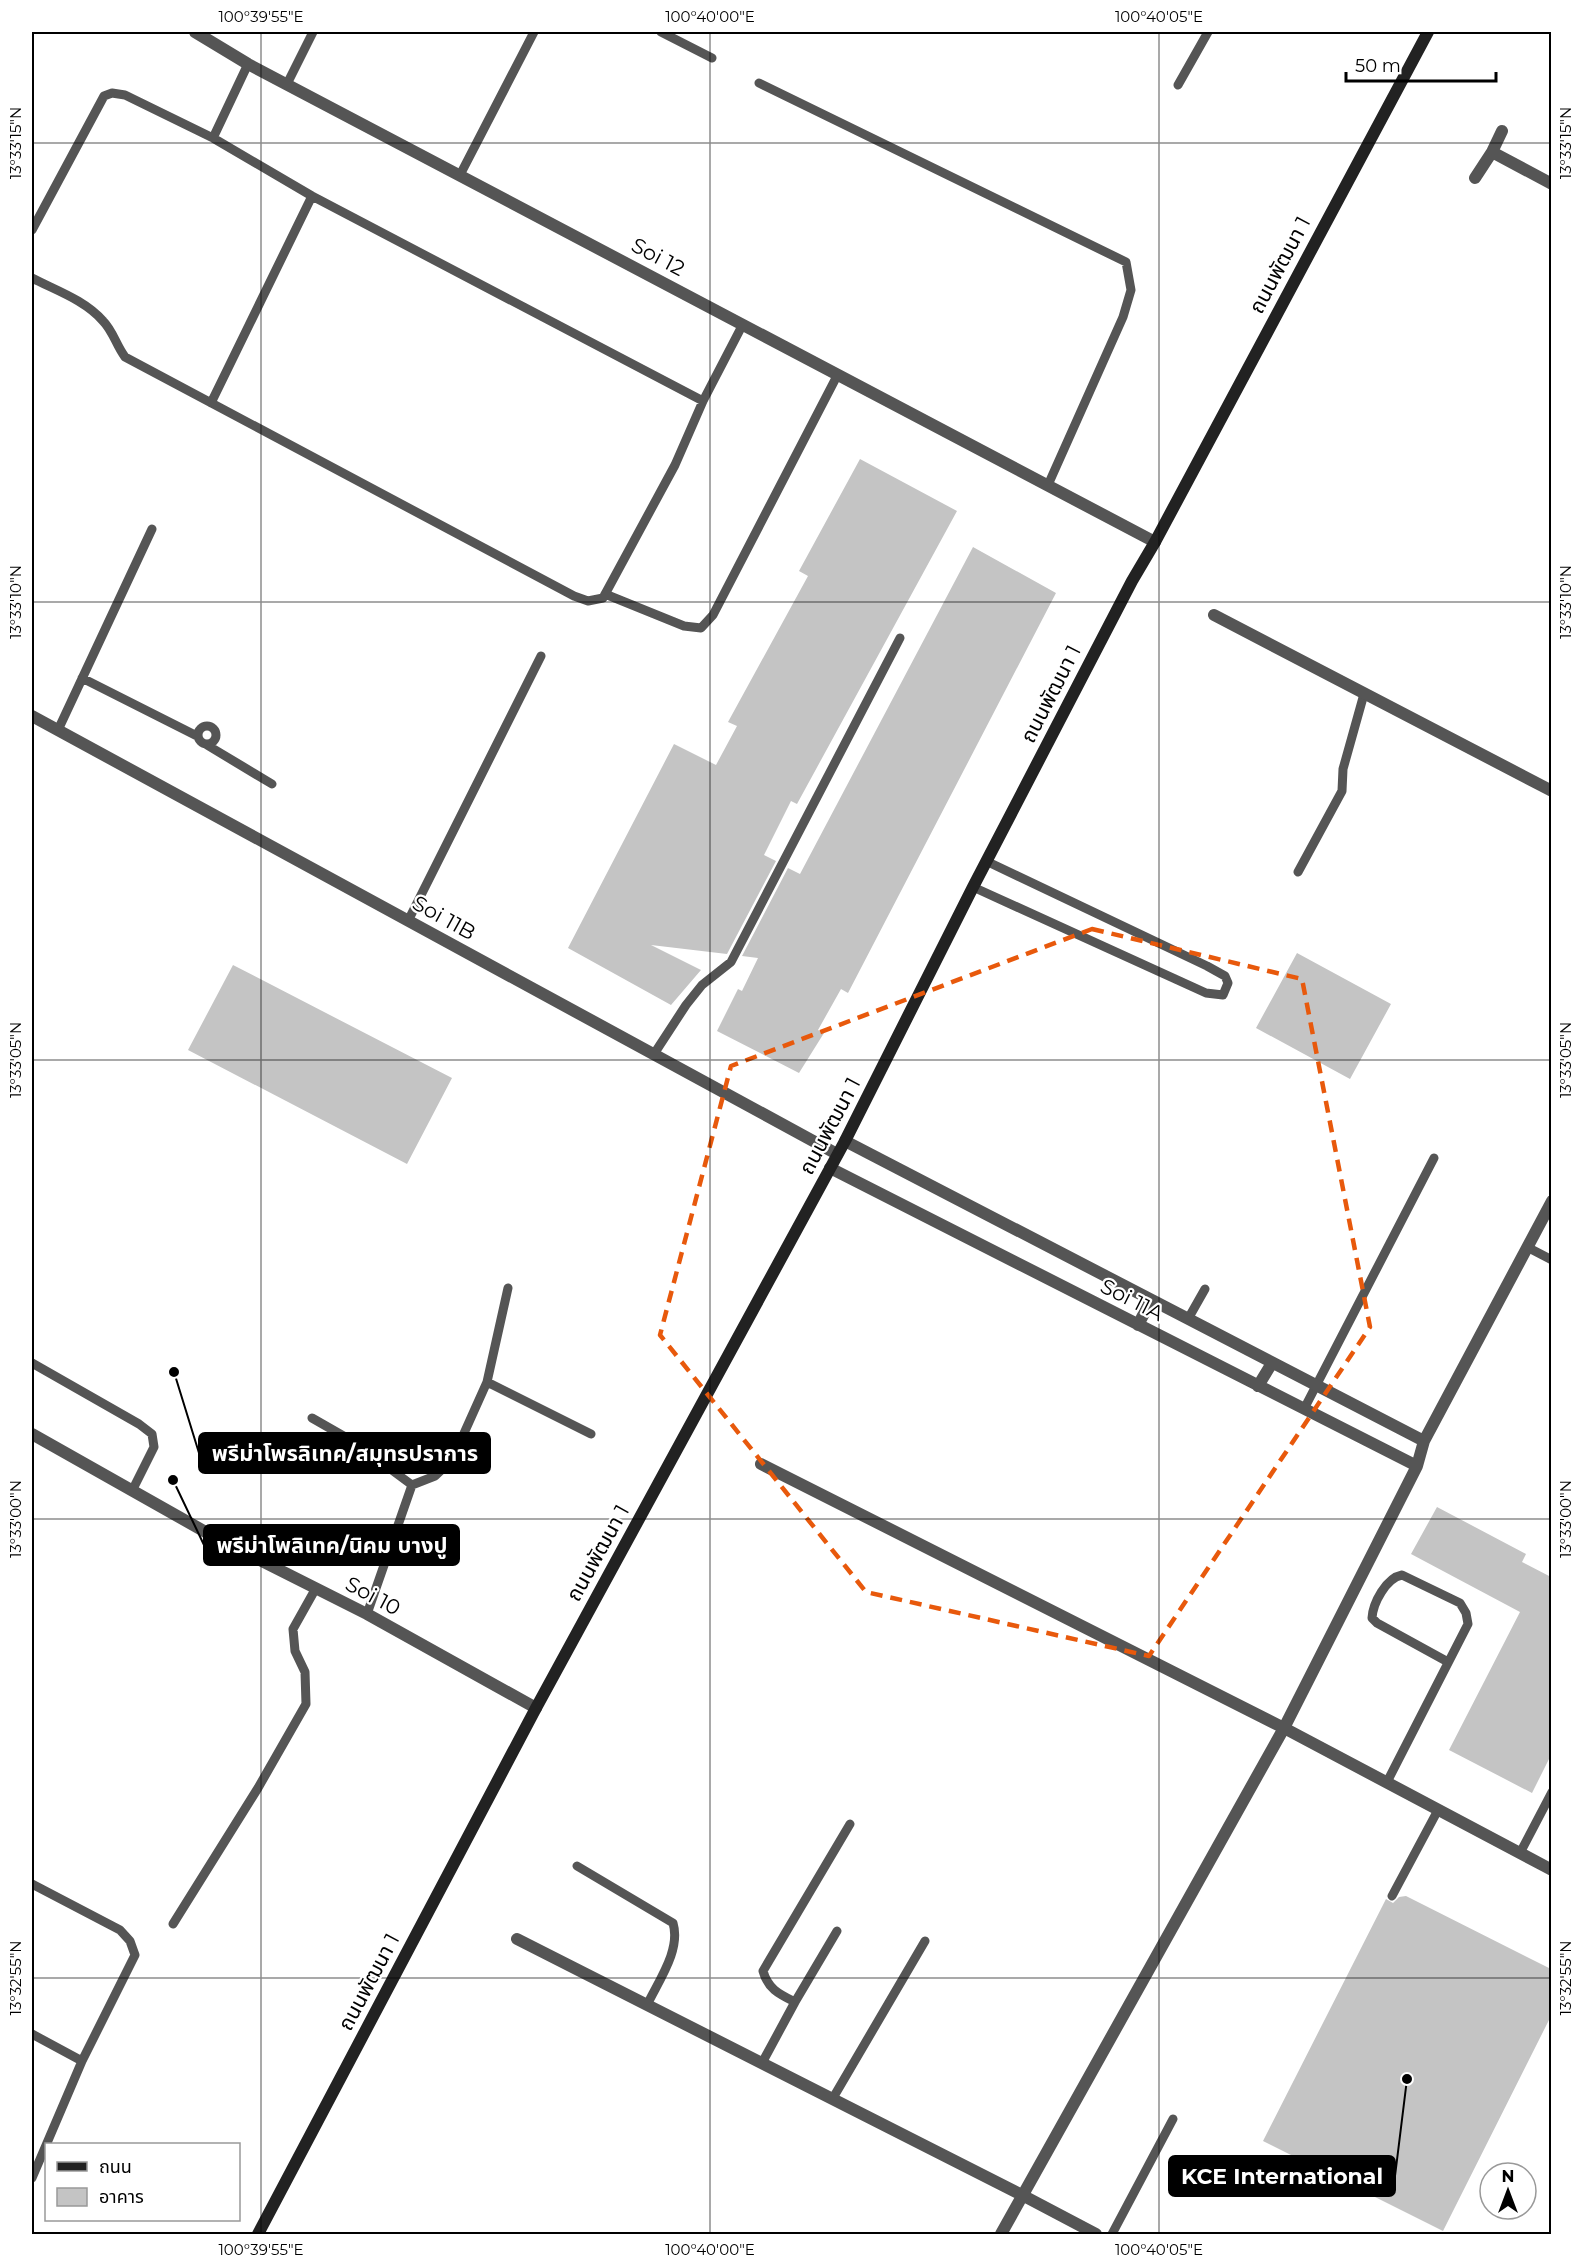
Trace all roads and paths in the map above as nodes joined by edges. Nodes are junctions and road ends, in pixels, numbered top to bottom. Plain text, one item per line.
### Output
1 (195, 32) edge
2 (313, 32) edge
3 (534, 32) edge
4 (661, 32) edge
5 (1208, 32) edge
6 (1428, 32) edge
7 (712, 58) dead end
8 (248, 64) junction
9 (759, 83) dead end
10 (287, 84) junction
11 (1178, 85) dead end
12 (1502, 131) dead end
13 (213, 138) junction
14 (1492, 152) junction
15 (460, 175) junction
16 (1475, 178) dead end
17 (1551, 184) edge
18 (312, 196) junction
19 (32, 230) edge
20 (32, 278) edge
21 (743, 324) junction
22 (838, 374) junction
23 (703, 401) junction
24 (211, 403) junction
25 (1048, 485) junction
26 (152, 529) dead end
27 (1155, 542) junction
28 (605, 594) junction
29 (1214, 615) dead end
30 (900, 638) dead end
31 (541, 656) dead end
32 (82, 678) junction
33 (1364, 694) junction
34 (32, 716) edge
35 (57, 730) junction
36 (197, 736) junction
37 (207, 745) junction
38 (272, 784) dead end
39 (1551, 791) edge
40 (987, 861) junction
41 (1298, 872) dead end
42 (973, 887) junction
43 (408, 921) junction
44 (654, 1054) junction
45 (845, 1141) junction
46 (837, 1154) junction
47 (1434, 1158) dead end
48 (830, 1168) junction
49 (1551, 1201) edge
50 (1527, 1247) junction
51 (1551, 1260) edge
52 (508, 1288) dead end
53 (1205, 1289) dead end
54 (1151, 1300) junction
55 (1188, 1319) junction
56 (1138, 1325) junction
57 (32, 1363) edge
58 (1272, 1363) junction
59 (487, 1382) junction
60 (1258, 1386) junction
61 (1317, 1386) junction
62 (1304, 1409) junction
63 (312, 1418) dead end
64 (32, 1434) edge
65 (591, 1434) dead end
66 (1424, 1441) junction
67 (761, 1464) dead end
68 (1417, 1466) junction
69 (412, 1485) junction
70 (132, 1491) junction
71 (316, 1588) junction
72 (367, 1614) junction
73 (1448, 1662) junction
74 (536, 1708) junction
75 (1284, 1728) junction
76 (1387, 1782) junction
77 (1551, 1792) edge
78 (1438, 1810) junction
79 (850, 1824) dead end
80 (1520, 1853) junction
81 (577, 1866) dead end
82 (1551, 1870) edge
83 (32, 1884) edge
84 (1392, 1896) dead end
85 (173, 1924) dead end
86 (837, 1931) dead end
87 (517, 1939) dead end
88 (925, 1941) dead end
89 (795, 2002) junction
90 (647, 2005) junction
91 (32, 2034) edge
92 (82, 2061) junction
93 (762, 2063) junction
94 (833, 2098) junction
95 (1173, 2119) dead end
96 (46, 2143) edge
97 (45, 2145) edge
98 (32, 2174) edge
99 (1022, 2194) junction
100 (258, 2235) edge
101 (1001, 2235) edge
102 (1096, 2235) edge
103 (1112, 2235) edge

1 - 8 street, Soi 12
2 - 10 lane
3 - 15 lane
4 - 7 lane
5 - 11 lane
6 - 27 main road, ถนนพัฒนา 1
8 - 10 street, Soi 12
8 - 13 lane
9 - 25 lane
10 - 15 street, Soi 12
12 - 14 street
13 - 18 lane
13 - 19 lane
14 - 16 street
14 - 17 street
15 - 21 street, Soi 12
18 - 23 lane
18 - 24 lane
20 - 24 lane
21 - 22 street, Soi 12
21 - 23 lane
22 - 25 street, Soi 12
22 - 28 lane
23 - 28 lane
24 - 28 lane
25 - 27 street, Soi 12
26 - 32 lane
27 - 40 main road, ถนนพัฒนา 1
29 - 33 street
30 - 44 lane
31 - 43 lane
32 - 35 lane
32 - 36 lane
33 - 39 street
33 - 41 lane
34 - 35 street, Soi 11B
35 - 43 street, Soi 11B
36 - 37 lane
36 - 37 lane
37 - 38 lane
40 - 42 main road, ถนนพัฒนา 1
40 - 42 lane
42 - 45 main road, ถนนพัฒนา 1
43 - 44 street, Soi 11B
44 - 46 street, Soi 11B
45 - 46 main road, ถนนพัฒนา 1
45 - 54 street
46 - 48 main road, ถนนพัฒนา 1
47 - 61 lane
48 - 56 street, Soi 11A
48 - 74 main road, ถนนพัฒนา 1
49 - 50 street
50 - 51 lane
50 - 66 street
52 - 59 lane
53 - 55 lane
54 - 55 street
54 - 56 street
55 - 58 street
56 - 60 street, Soi 11A
57 - 70 lane
58 - 60 street
58 - 61 street
59 - 65 lane
59 - 69 lane
60 - 62 street, Soi 11A
61 - 62 lane
61 - 66 street
62 - 68 street, Soi 11A
63 - 69 lane
64 - 70 street, Soi 10
66 - 68 street
67 - 75 street
68 - 75 street
69 - 72 lane
70 - 71 street, Soi 10
71 - 72 street, Soi 10
71 - 85 lane
72 - 74 street, Soi 10
73 - 73 lane
73 - 76 lane
74 - 100 main road, ถนนพัฒนา 1
75 - 76 street
75 - 99 street
76 - 78 street
77 - 80 lane
78 - 80 street
78 - 84 lane
79 - 89 lane
80 - 82 street
81 - 90 lane
83 - 92 lane
86 - 89 lane
87 - 90 street
88 - 94 lane
89 - 93 lane
90 - 93 street
91 - 92 lane
92 - 96 lane
93 - 94 street
94 - 99 street
95 - 103 lane
97 - 98 lane
99 - 101 street
99 - 102 street

